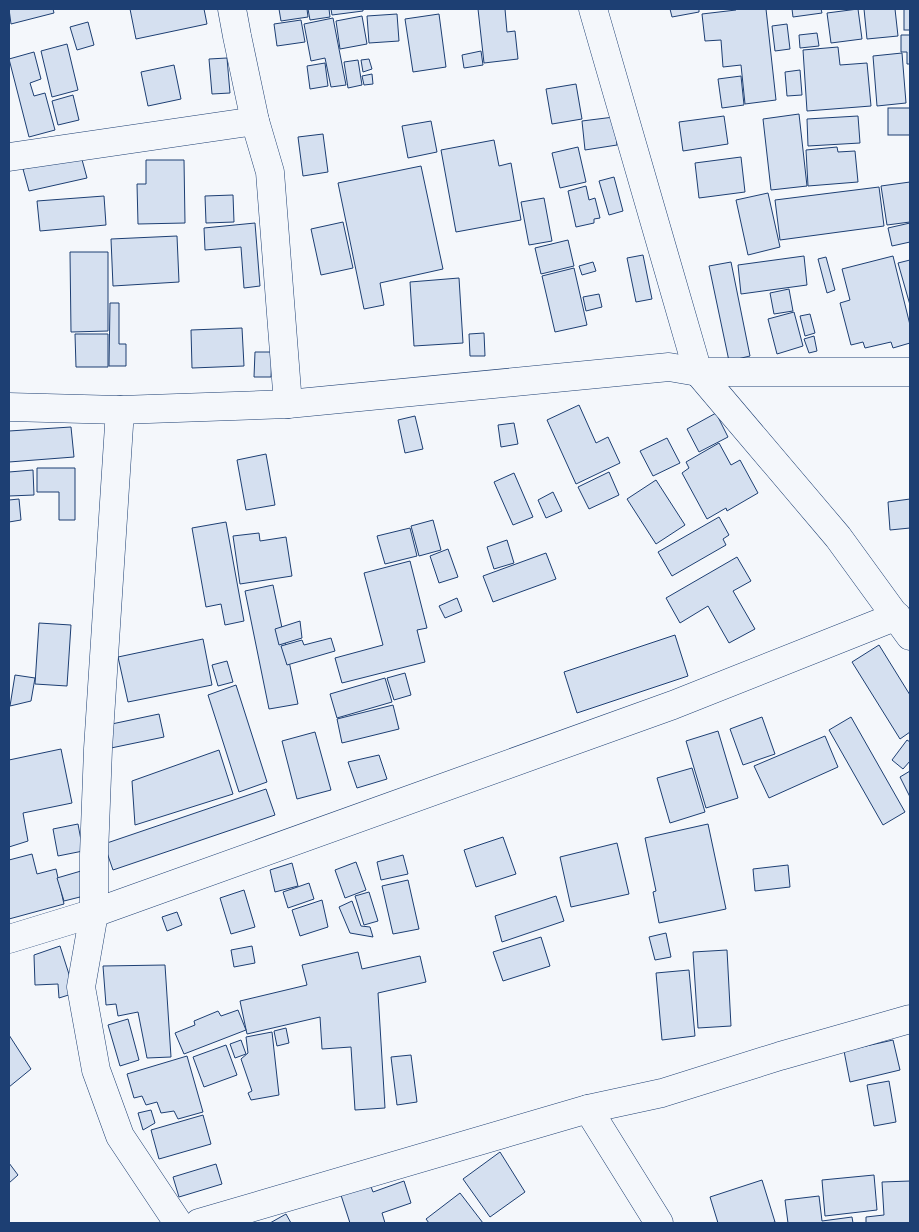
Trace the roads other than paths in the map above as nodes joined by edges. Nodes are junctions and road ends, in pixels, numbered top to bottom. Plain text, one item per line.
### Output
1 (232, 9) edge
2 (593, 9) edge
3 (255, 121) junction
4 (9, 157) edge
5 (698, 372) junction
6 (910, 372) edge
7 (288, 404) junction
8 (9, 407) edge
9 (120, 410) junction
10 (904, 626) edge
11 (94, 913) junction
12 (9, 939) edge
13 (910, 1019) edge
14 (588, 1109) junction
15 (178, 1223) edge
16 (199, 1223) edge
17 (659, 1223) edge

1 - 3 street
2 - 5 street
3 - 4 street
3 - 7 street
5 - 6 street
5 - 7 street
5 - 10 street
7 - 9 street
8 - 9 street
9 - 11 street
10 - 11 street
11 - 12 street
11 - 15 street
13 - 14 street
14 - 16 street
14 - 17 street

